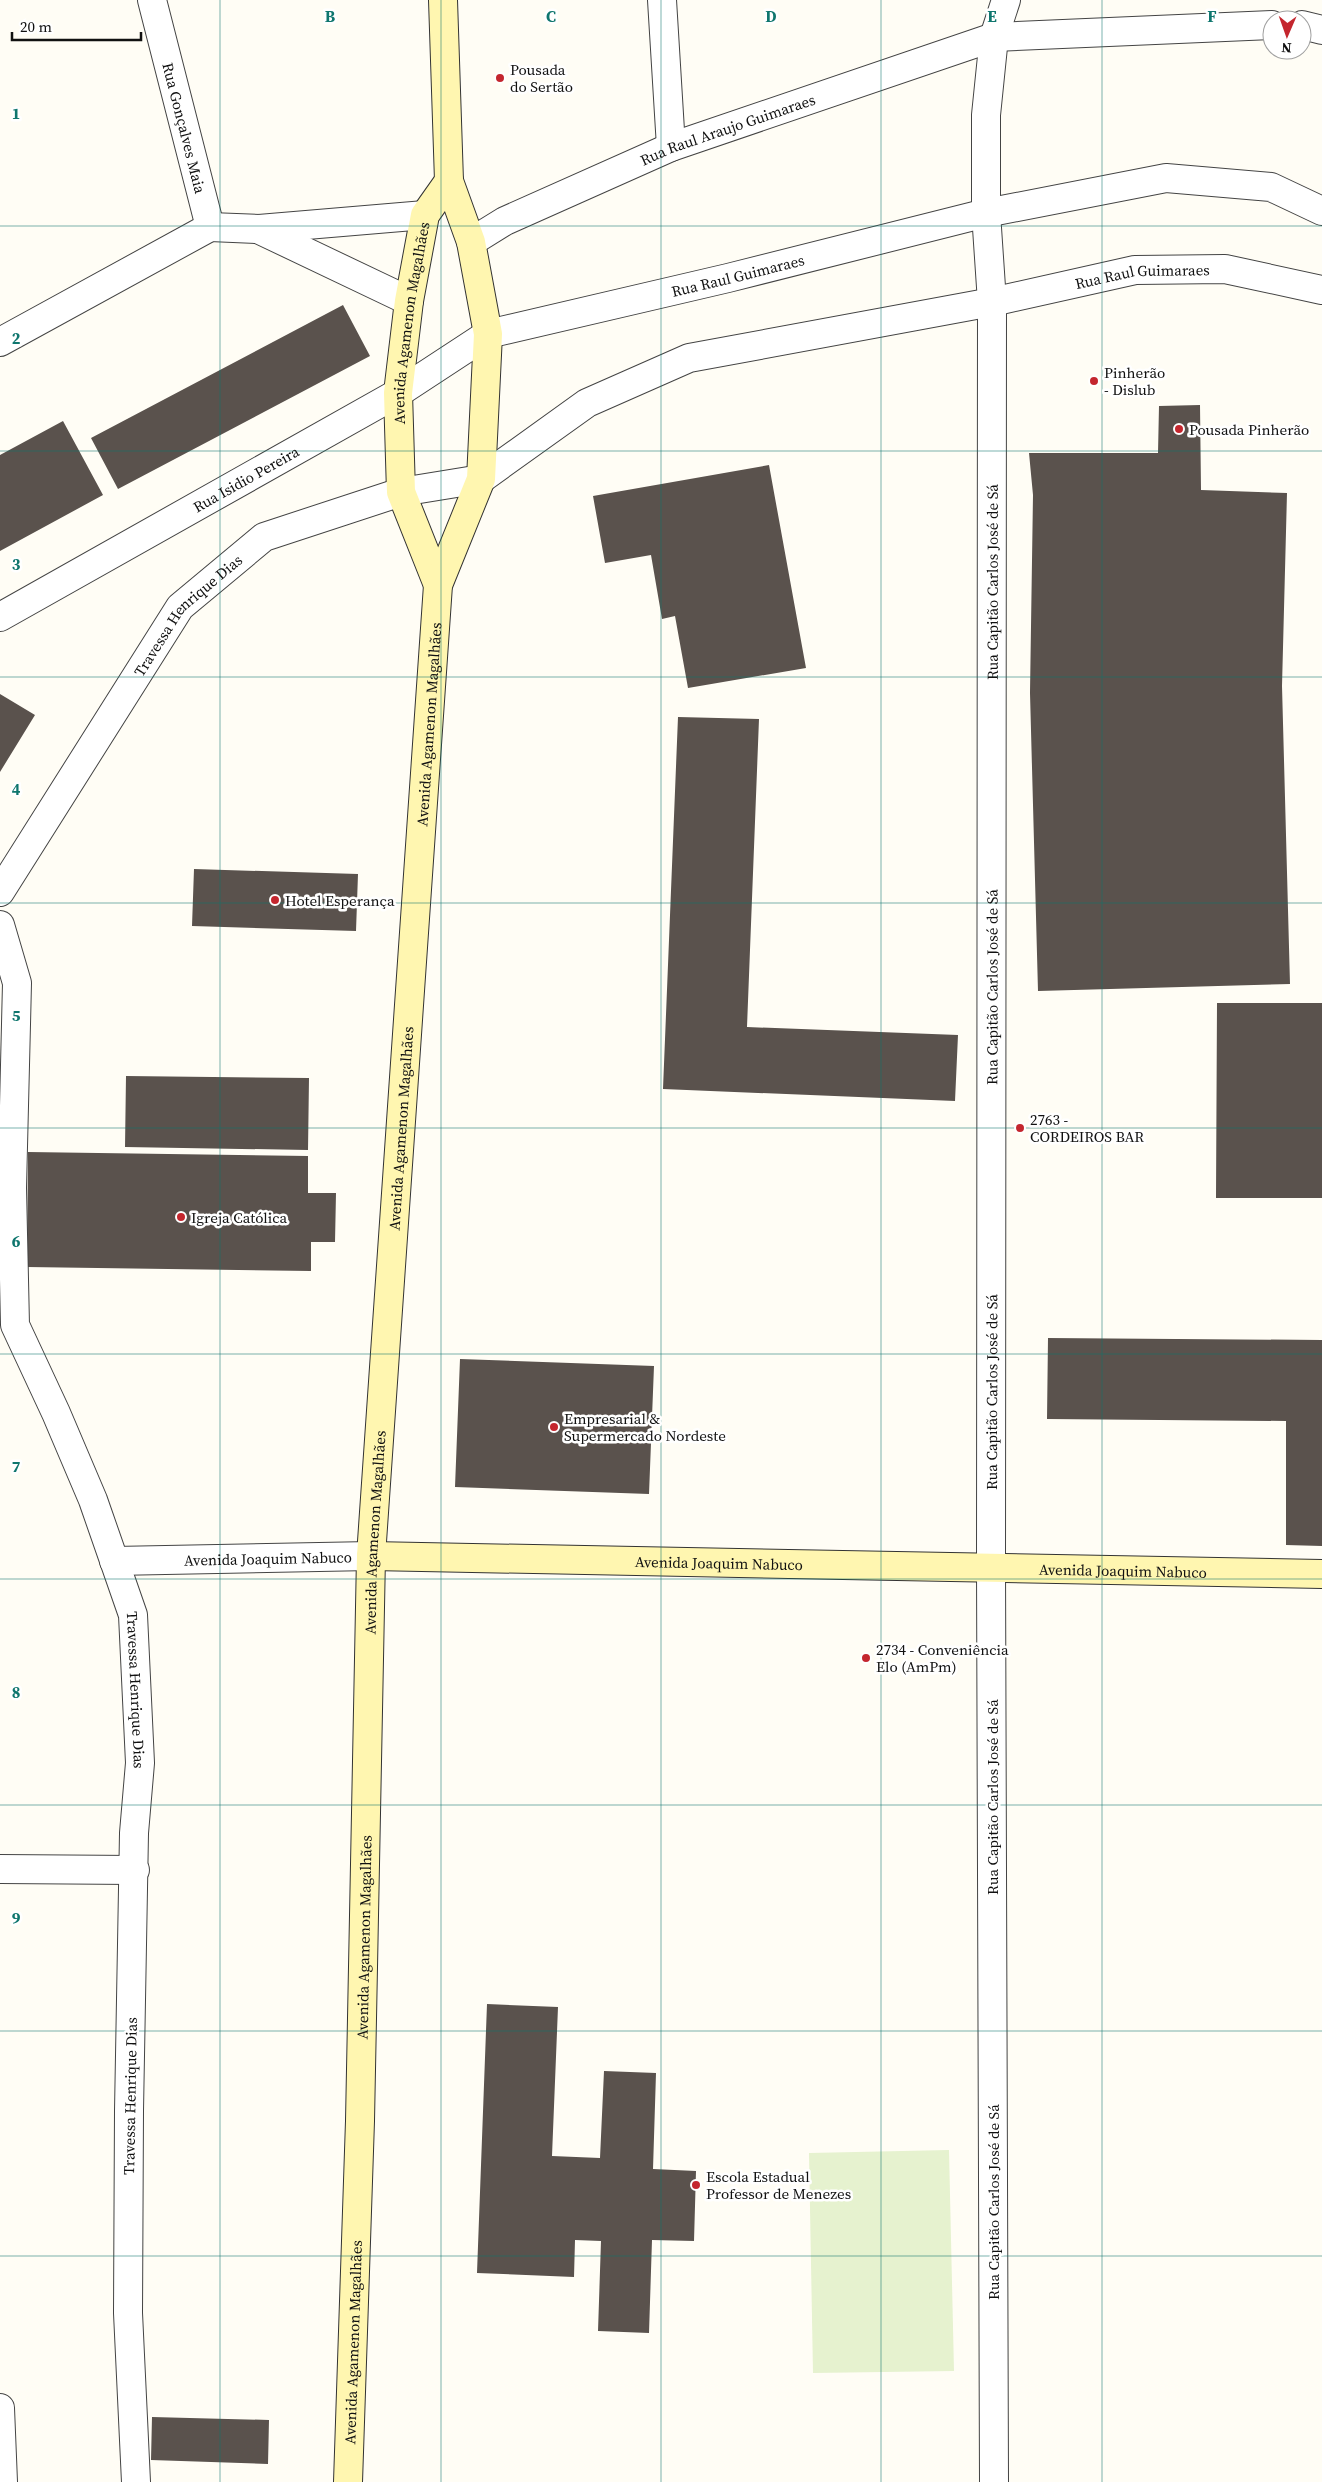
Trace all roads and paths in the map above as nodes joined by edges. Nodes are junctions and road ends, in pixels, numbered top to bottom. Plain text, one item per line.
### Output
1 (152, 0) edge
2 (442, 0) edge
3 (662, 0) edge
4 (1006, 0) edge
5 (1262, 25) edge
6 (994, 37) junction
7 (671, 147) junction
8 (449, 181) junction
9 (1322, 211) edge
10 (986, 213) junction
11 (425, 215) junction
12 (210, 228) junction
13 (259, 229) junction
14 (471, 242) junction
15 (1322, 290) edge
16 (409, 300) junction
17 (992, 302) junction
18 (488, 334) junction
19 (0, 342) edge
20 (398, 393) junction
21 (481, 479) junction
22 (402, 492) junction
23 (438, 585) junction
24 (0, 617) edge
25 (0, 892) edge
26 (0, 925) edge
27 (371, 1556) junction
28 (114, 1561) junction
29 (991, 1566) junction
30 (1322, 1574) edge
31 (0, 1870) edge
32 (135, 1870) junction
33 (0, 2408) edge
34 (4, 2482) edge
35 (136, 2482) edge
36 (348, 2482) edge
37 (994, 2482) edge

1 - 12 street, Rua Gonçalves Maia
2 - 8 main road
3 - 7 street
4 - 6 street
5 - 6 street, Rua Raul Araujo Guimaraes
6 - 7 street, Rua Raul Araujo Guimaraes
6 - 10 street
7 - 14 street, Rua Raul Araujo Guimaraes
8 - 11 main road, Avenida Agamenon Magalhães
8 - 14 main road, Avenida Agamenon Magalhães
9 - 10 street, Rua Raul Guimaraes
10 - 17 street
10 - 18 street, Rua Raul Guimaraes
11 - 13 street
11 - 16 main road, Avenida Agamenon Magalhães
12 - 13 street
12 - 19 street
13 - 16 street
14 - 18 main road, Avenida Agamenon Magalhães
15 - 17 street, Rua Raul Guimaraes
16 - 20 main road, Avenida Agamenon Magalhães
17 - 21 street
17 - 29 street, Rua Capitão Carlos José de Sá
18 - 20 street, Rua Isidio Pereira
18 - 21 main road, Avenida Agamenon Magalhães
20 - 22 main road, Avenida Agamenon Magalhães
20 - 24 street, Rua Isidio Pereira
21 - 22 street, Travessa Henrique Dias
21 - 23 main road, Avenida Agamenon Magalhães
22 - 23 main road, Avenida Agamenon Magalhães
22 - 25 street, Travessa Henrique Dias
23 - 27 main road, Avenida Agamenon Magalhães
26 - 28 street, Travessa Henrique Dias
27 - 28 street, Avenida Joaquim Nabuco
27 - 29 main road, Avenida Joaquim Nabuco
27 - 36 main road, Avenida Agamenon Magalhães
28 - 32 street, Travessa Henrique Dias
29 - 30 main road, Avenida Joaquim Nabuco
29 - 37 street, Rua Capitão Carlos José de Sá
31 - 32 street
32 - 35 street, Travessa Henrique Dias
33 - 34 street

